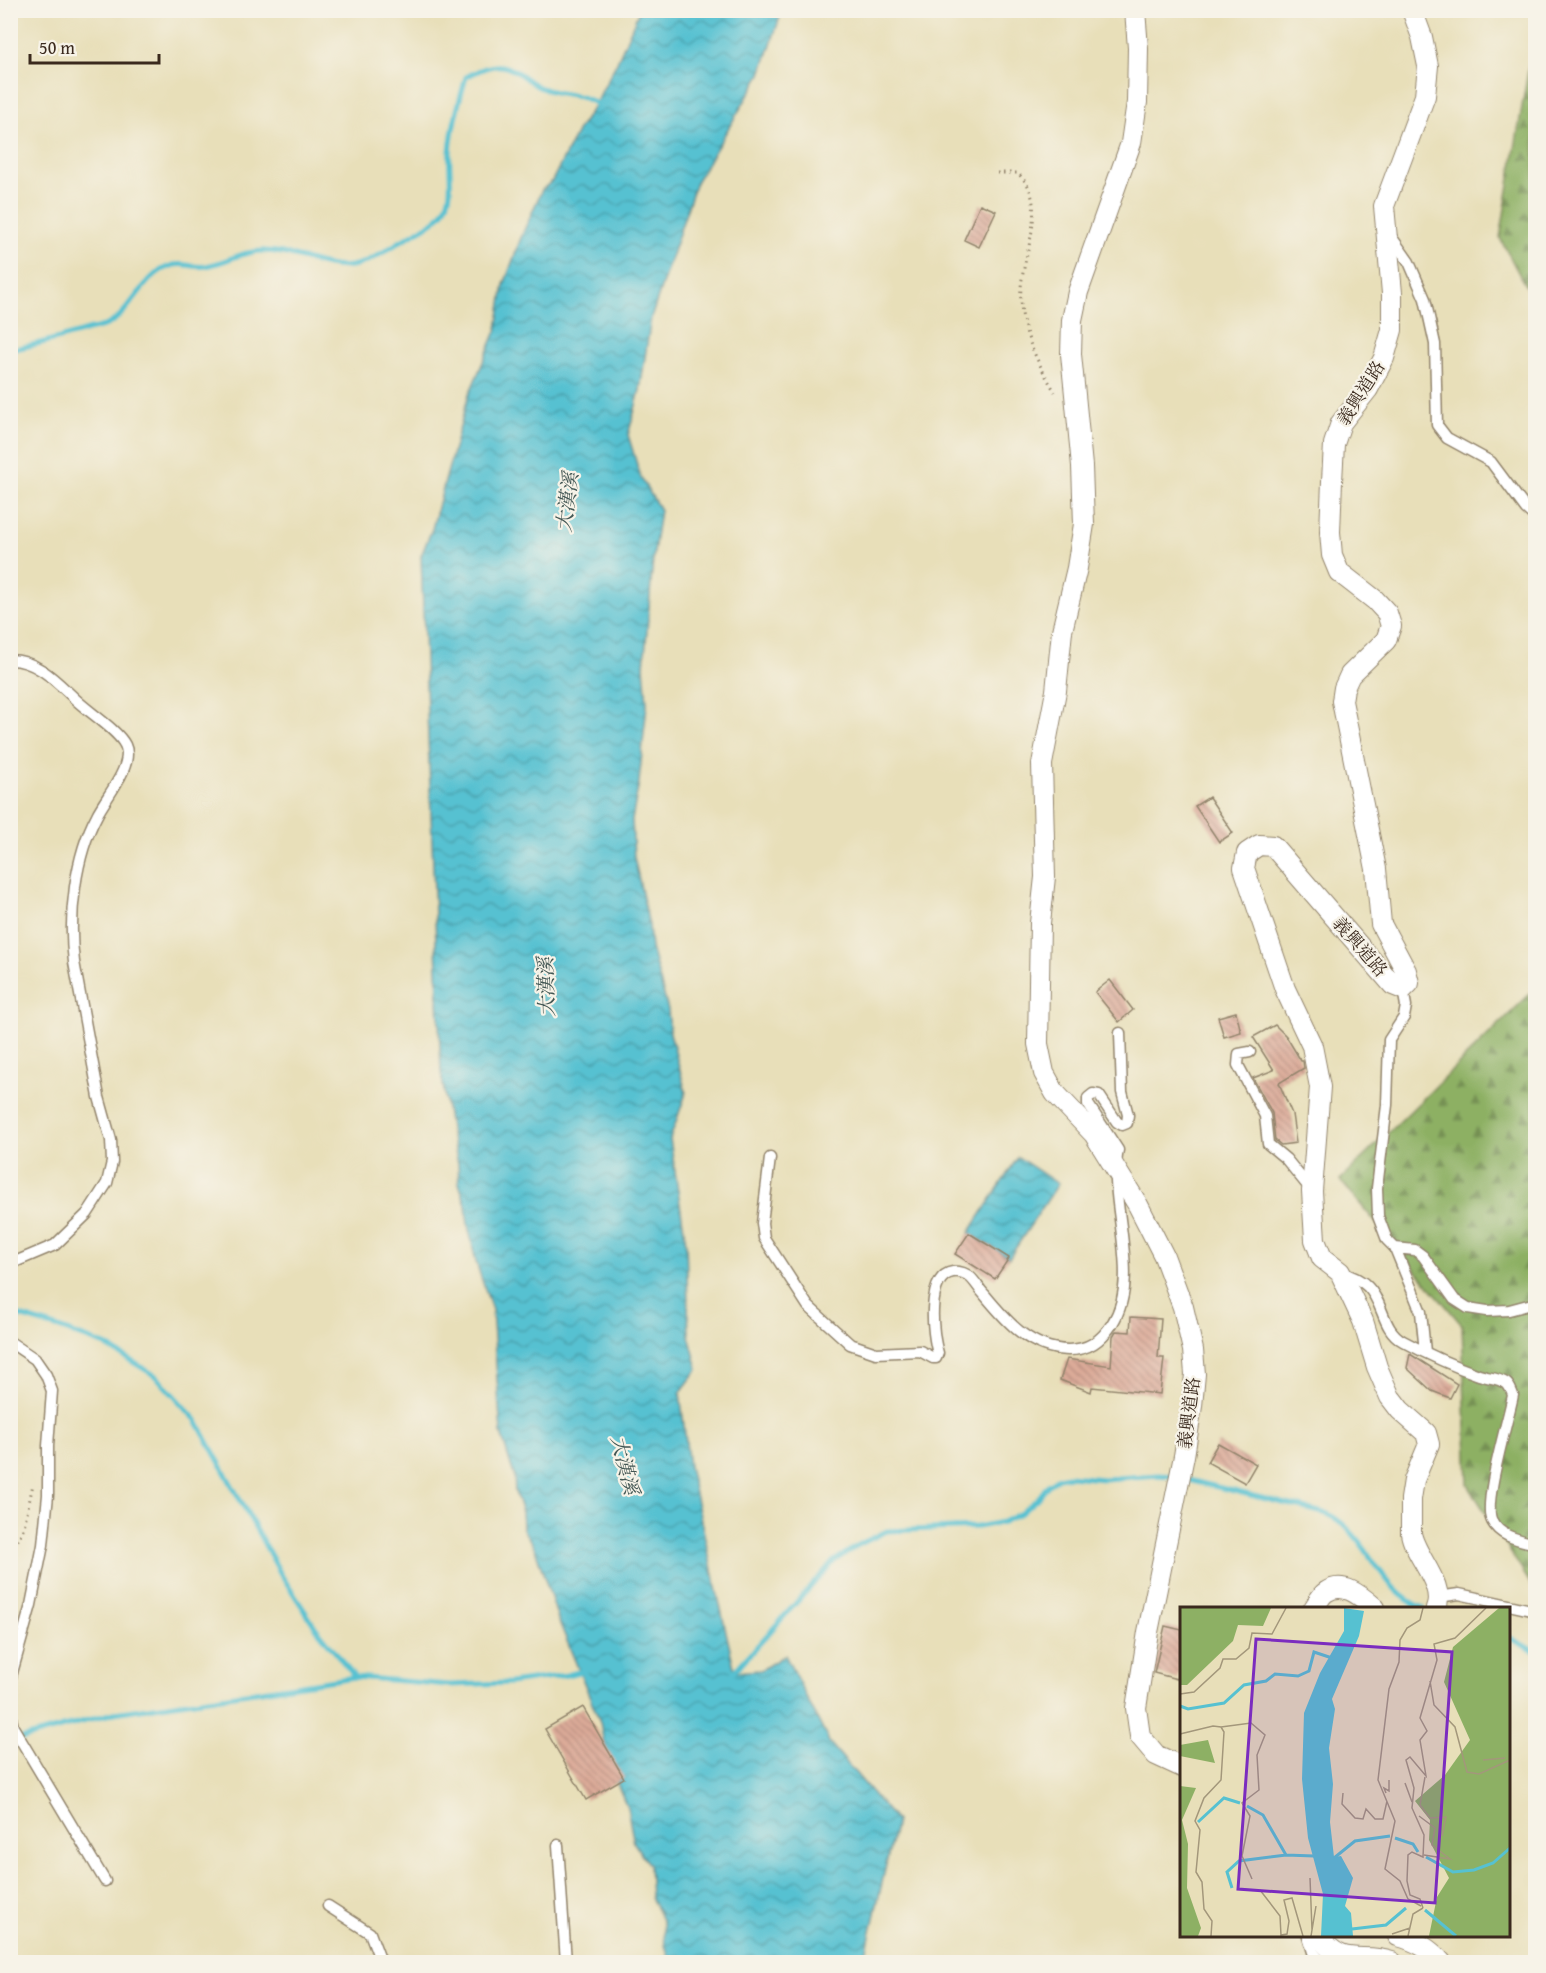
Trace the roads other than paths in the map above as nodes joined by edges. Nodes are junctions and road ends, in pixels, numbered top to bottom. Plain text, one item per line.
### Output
1 (1135, 10) edge
2 (1412, 10) edge
3 (1386, 229) junction
4 (1536, 519) edge
5 (10, 660) edge
6 (1403, 989) junction
7 (1120, 1033) dead end
8 (1250, 1052) dead end
9 (770, 1158) dead end
10 (1114, 1166) junction
11 (1312, 1191) junction
12 (1395, 1248) junction
13 (10, 1264) edge
14 (1340, 1272) junction
15 (1536, 1303) edge
16 (10, 1342) edge
17 (1425, 1352) junction
18 (1536, 1544) edge
19 (1437, 1606) edge
20 (1315, 1607) edge
21 (1374, 1607) edge
22 (1536, 1611) edge
23 (10, 1680) edge
24 (10, 1713) edge
25 (1180, 1766) edge
26 (558, 1845) dead end
27 (105, 1881) dead end
28 (328, 1906) dead end
29 (1309, 1937) edge
30 (1321, 1937) edge
31 (1403, 1937) edge
32 (381, 1962) edge
33 (566, 1962) edge
34 (1322, 1962) edge
35 (1392, 1962) edge
36 (1441, 1962) edge

1 - 10 street, 義興道路
2 - 3 street, 義興道路
3 - 4 lane
3 - 6 street, 義興道路
5 - 13 lane
6 - 11 street, 義興道路
6 - 12 lane
7 - 10 lane
8 - 11 lane
9 - 10 lane
10 - 25 street, 義興道路
11 - 14 street, 義興道路
12 - 15 lane
12 - 17 lane
14 - 17 lane
14 - 19 street, 義興道路
16 - 23 lane
17 - 18 lane
19 - 22 lane
20 - 21 street
24 - 27 lane
26 - 33 lane
28 - 32 lane
29 - 34 lane
30 - 35 street
31 - 36 street

